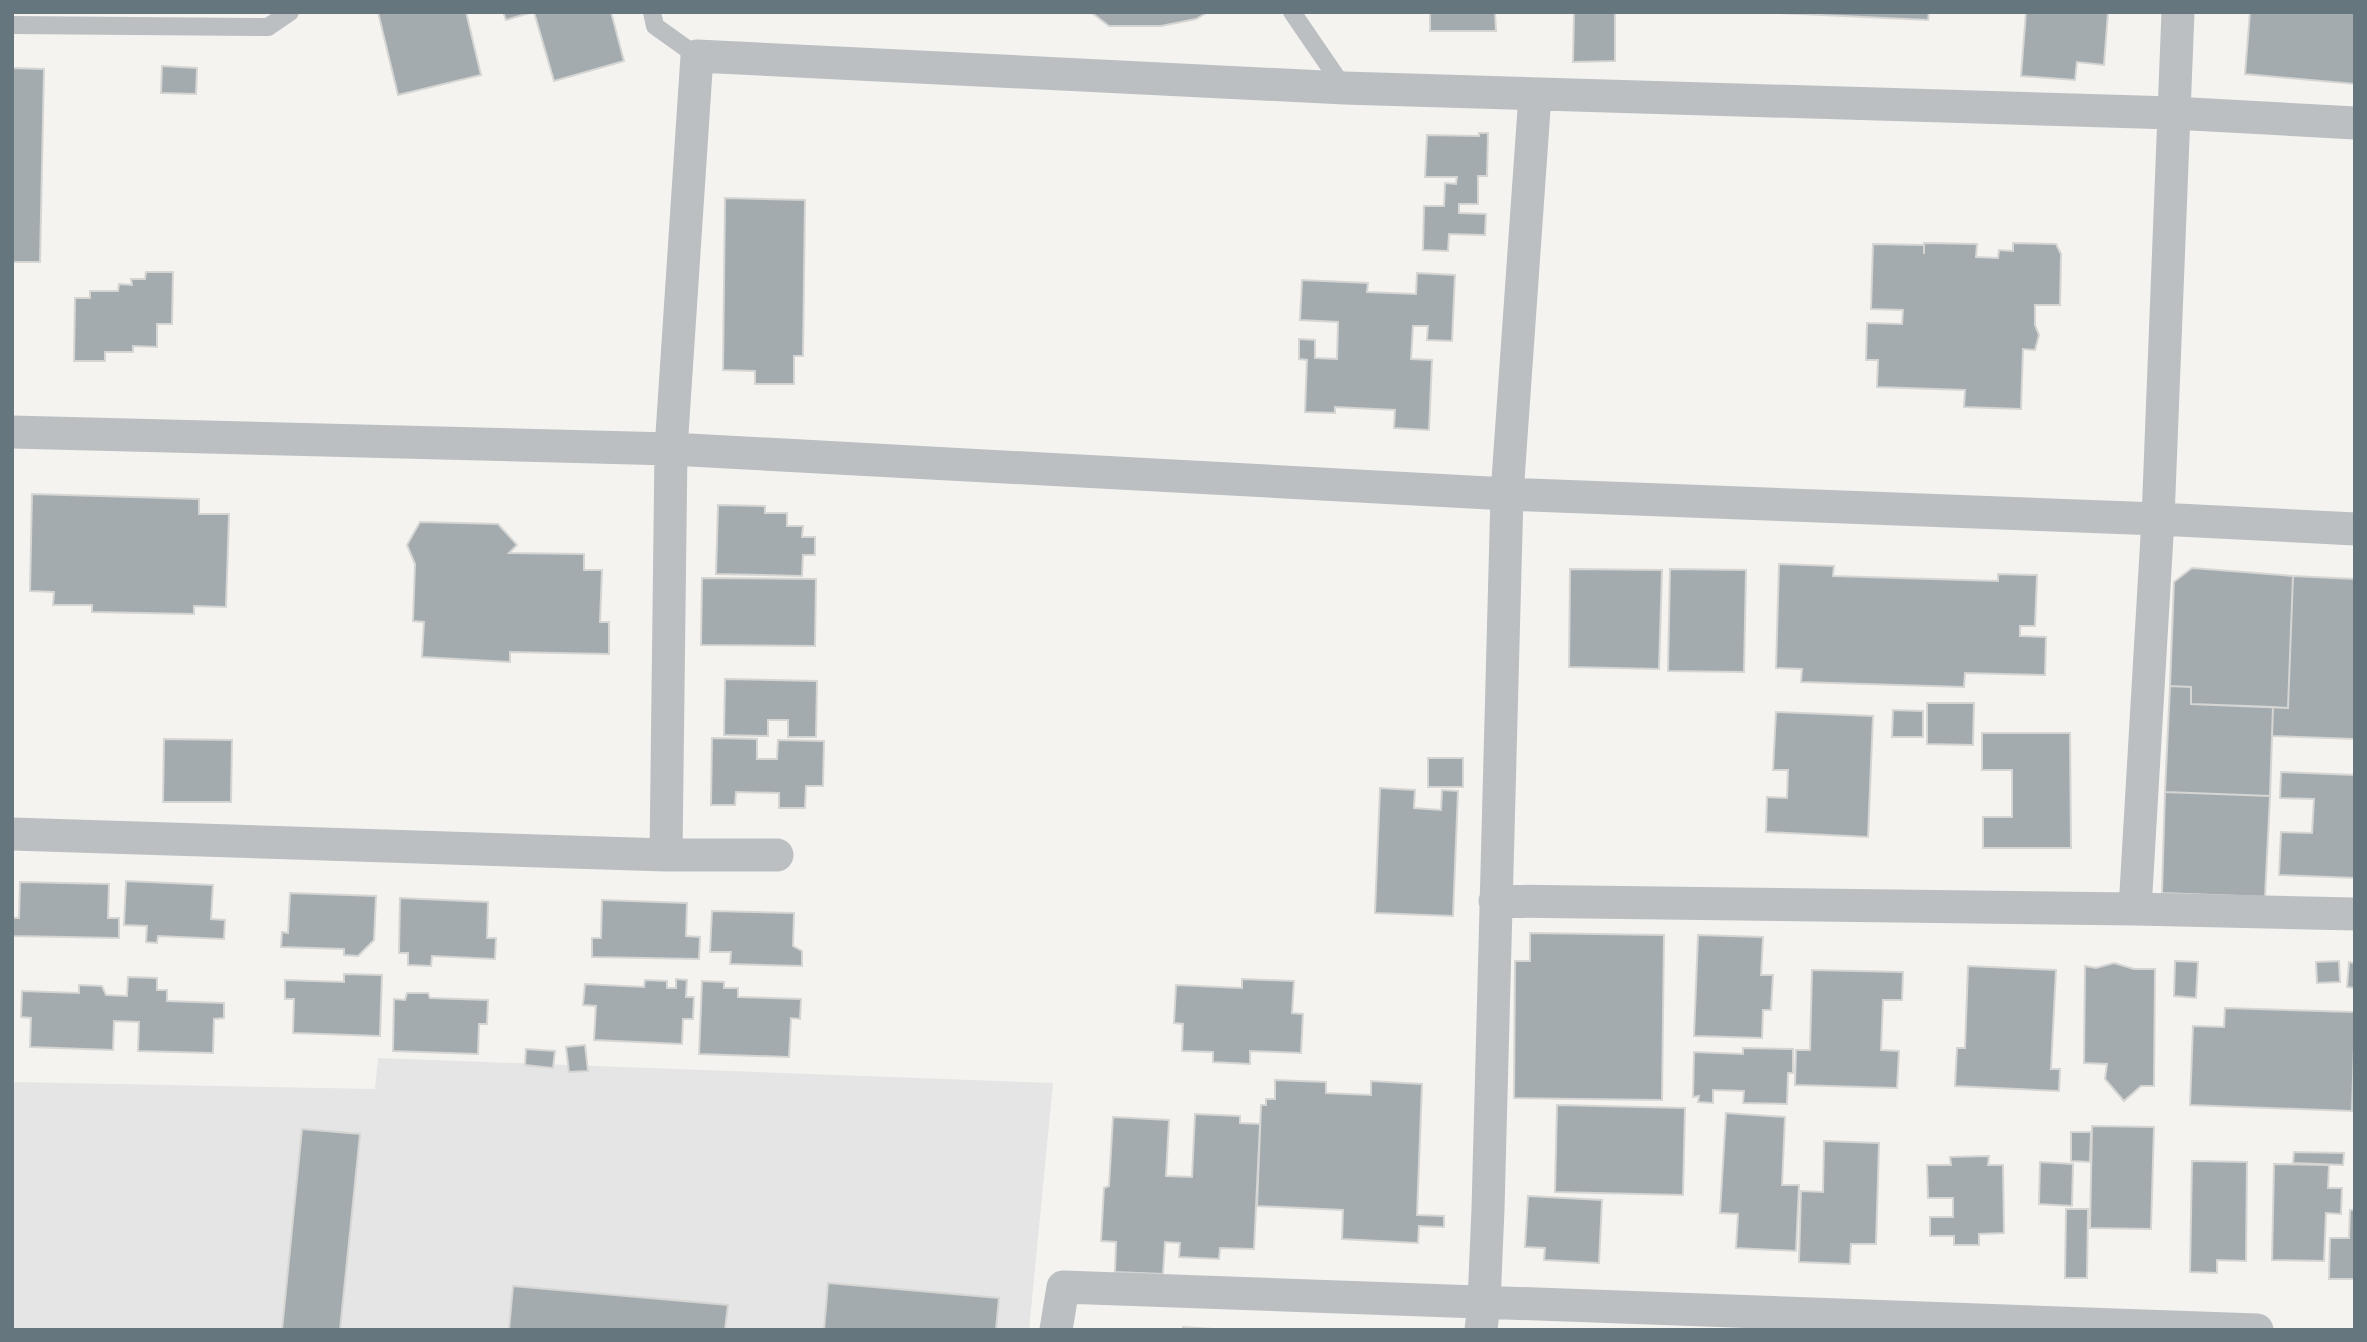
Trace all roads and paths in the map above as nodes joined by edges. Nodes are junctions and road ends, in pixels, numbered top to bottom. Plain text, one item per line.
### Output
1 (290, 12) edge
2 (652, 12) edge
3 (1292, 12) edge
4 (2178, 12) edge
5 (12, 25) edge
6 (697, 56) junction
7 (1344, 88) junction
8 (1535, 94) junction
9 (2173, 113) junction
10 (2355, 123) edge
11 (12, 432) edge
12 (671, 449) junction
13 (1507, 494) junction
14 (2158, 519) junction
15 (2355, 529) edge
16 (12, 834) edge
17 (666, 855) junction
18 (777, 855) dead end
19 (1495, 901) junction
20 (2135, 909) junction
21 (2355, 914) edge
22 (1483, 1316) edge
23 (2006, 1325) edge
24 (1056, 1330) edge
25 (2257, 1330) edge

1 - 5 lane
2 - 6 lane
3 - 7 lane
4 - 9 street
6 - 7 street
6 - 12 street
7 - 8 street
8 - 9 street
8 - 13 street
9 - 10 street
9 - 14 street
11 - 12 street
12 - 13 street
12 - 17 street
13 - 14 street
13 - 19 street
14 - 15 street
14 - 20 street
16 - 17 street
17 - 18 street
19 - 20 street
19 - 22 street
20 - 21 street
22 - 23 street
22 - 24 street
23 - 25 street

